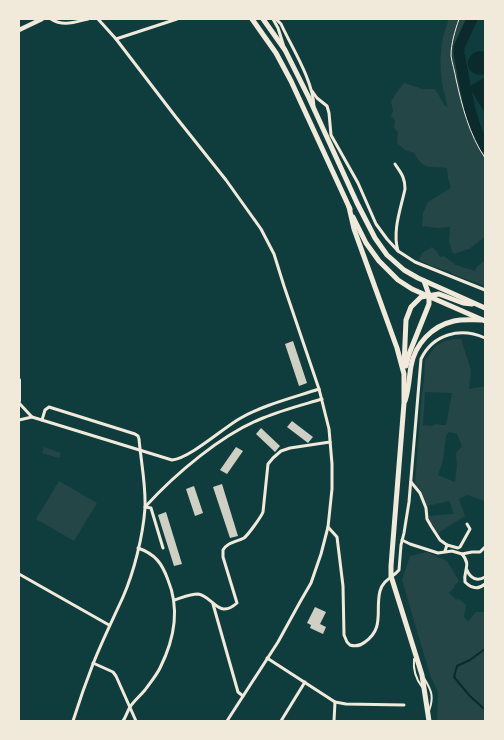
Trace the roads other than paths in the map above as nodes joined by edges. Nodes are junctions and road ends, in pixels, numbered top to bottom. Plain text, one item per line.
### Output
1 (42, 19) edge
2 (51, 19) edge
3 (88, 19) edge
4 (98, 19) edge
5 (177, 19) edge
6 (252, 19) edge
7 (264, 19) edge
8 (274, 19) edge
9 (19, 30) edge
10 (116, 39) junction
11 (285, 50) junction
12 (312, 90) junction
13 (314, 109) junction
14 (395, 164) dead end
15 (348, 207) junction
16 (398, 251) junction
17 (424, 281) junction
18 (485, 290) edge
19 (429, 295) junction
20 (475, 304) junction
21 (485, 308) edge
22 (484, 320) edge
23 (485, 338) edge
24 (404, 374) junction
25 (19, 380) edge
26 (19, 388) edge
27 (319, 389) junction
28 (322, 399) junction
29 (19, 402) edge
30 (404, 404) junction
31 (32, 417) junction
32 (19, 420) edge
33 (42, 420) junction
34 (330, 442) junction
35 (140, 450) junction
36 (411, 482) junction
37 (145, 506) junction
38 (467, 524) dead end
39 (328, 526) junction
40 (402, 540) junction
41 (447, 545) junction
42 (485, 547) edge
43 (138, 548) junction
44 (163, 548) dead end
45 (445, 551) junction
46 (462, 554) junction
47 (467, 569) junction
48 (19, 574) edge
49 (391, 576) junction
50 (485, 577) edge
51 (485, 584) edge
52 (174, 600) junction
53 (212, 604) junction
54 (109, 625) junction
55 (416, 654) junction
56 (267, 658) junction
57 (93, 663) junction
58 (422, 675) junction
59 (305, 682) junction
60 (426, 692) junction
61 (243, 696) junction
62 (335, 702) junction
63 (404, 705) dead end
64 (130, 706) junction
65 (428, 714) junction
66 (73, 721) edge
67 (124, 721) edge
68 (136, 721) edge
69 (227, 721) edge
70 (281, 721) edge
71 (334, 721) edge
72 (429, 721) edge

1 - 9 main road
2 - 3 street
4 - 10 street
5 - 10 street
6 - 15 main road
7 - 11 main road
8 - 11 street
8 - 12 street
10 - 27 street
11 - 13 main road
12 - 13 street
12 - 16 street
13 - 17 main road
14 - 16 street
15 - 19 main road
15 - 24 main road
16 - 18 street
17 - 19 main road
17 - 20 main road
19 - 20 main road
19 - 22 main road
19 - 24 main road
19 - 24 main road
20 - 21 main road
22 - 30 main road
23 - 36 street
24 - 30 main road
25 - 26 street
26 - 29 street
27 - 28 street
27 - 35 street
28 - 34 street
28 - 37 street
29 - 31 street
30 - 49 main road
31 - 32 street
31 - 33 street
33 - 35 street
33 - 35 street
34 - 39 street
34 - 53 street
35 - 37 street
36 - 40 street
36 - 41 street
37 - 43 street
37 - 44 street
38 - 41 street
39 - 49 street
39 - 56 street
40 - 45 street
40 - 49 street
41 - 45 street
42 - 46 street
43 - 52 street
43 - 54 street
45 - 46 street
46 - 47 street
47 - 50 street
47 - 51 street
48 - 54 street
49 - 55 main road
52 - 53 street
52 - 64 street
53 - 61 street
54 - 57 street
55 - 58 main road
55 - 60 lane
56 - 59 street
56 - 61 street
57 - 64 street
57 - 66 street
58 - 60 main road
58 - 65 lane
59 - 62 street
59 - 70 street
60 - 65 main road
61 - 69 street
62 - 63 street
62 - 71 street
64 - 67 street
64 - 68 street
65 - 72 main road

